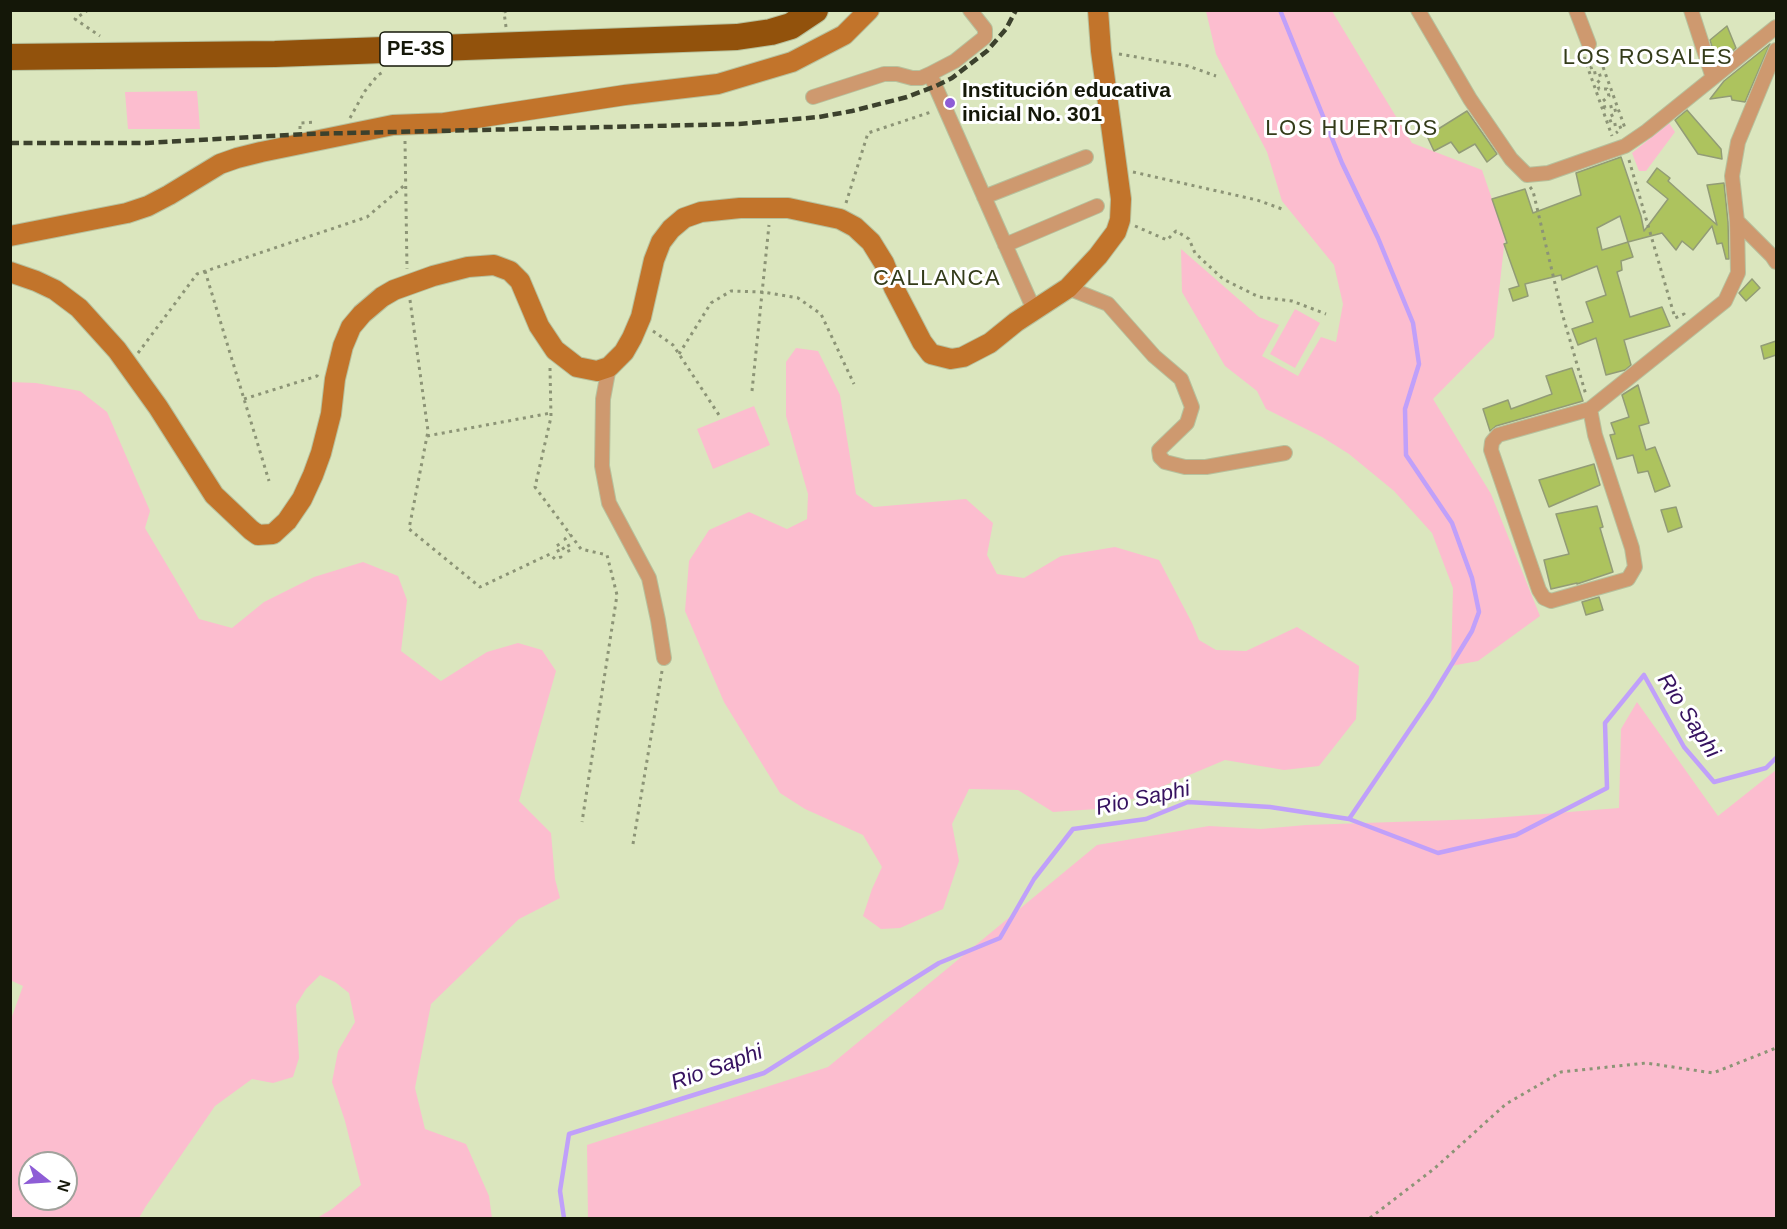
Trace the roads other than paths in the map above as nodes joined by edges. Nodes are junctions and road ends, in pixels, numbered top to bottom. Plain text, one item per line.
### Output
1 (815, 10) edge
2 (869, 10) edge
3 (970, 10) edge
4 (1098, 10) edge
5 (1418, 10) edge
6 (1576, 10) edge
7 (1691, 10) edge
8 (1776, 27) edge
9 (1589, 44) road end
10 (1776, 50) edge
11 (10, 57) edge
12 (930, 74) junction
13 (1713, 78) junction
14 (1776, 80) edge
15 (1762, 86) junction
16 (813, 97) dead end
17 (1086, 157) dead end
18 (984, 197) junction
19 (1097, 207) dead end
20 (1737, 221) junction
21 (10, 236) edge
22 (1005, 245) junction
23 (1776, 262) edge
24 (10, 272) edge
25 (1068, 288) junction
26 (1034, 310) junction
27 (609, 367) junction
28 (1590, 409) junction
29 (1285, 453) dead end
30 (664, 658) road end

1 - 11 highway, PE-3S
2 - 21 main road
3 - 12 street
4 - 25 main road
5 - 13 street
6 - 9 street
7 - 13 street
8 - 13 street
10 - 15 street
12 - 16 street
12 - 18 street
14 - 15 street
15 - 20 street
17 - 18 street
18 - 22 street
19 - 22 street
20 - 23 street
20 - 28 street
22 - 26 street
24 - 27 main road
25 - 26 main road
25 - 29 street
26 - 27 main road
27 - 30 street
28 - 28 street

